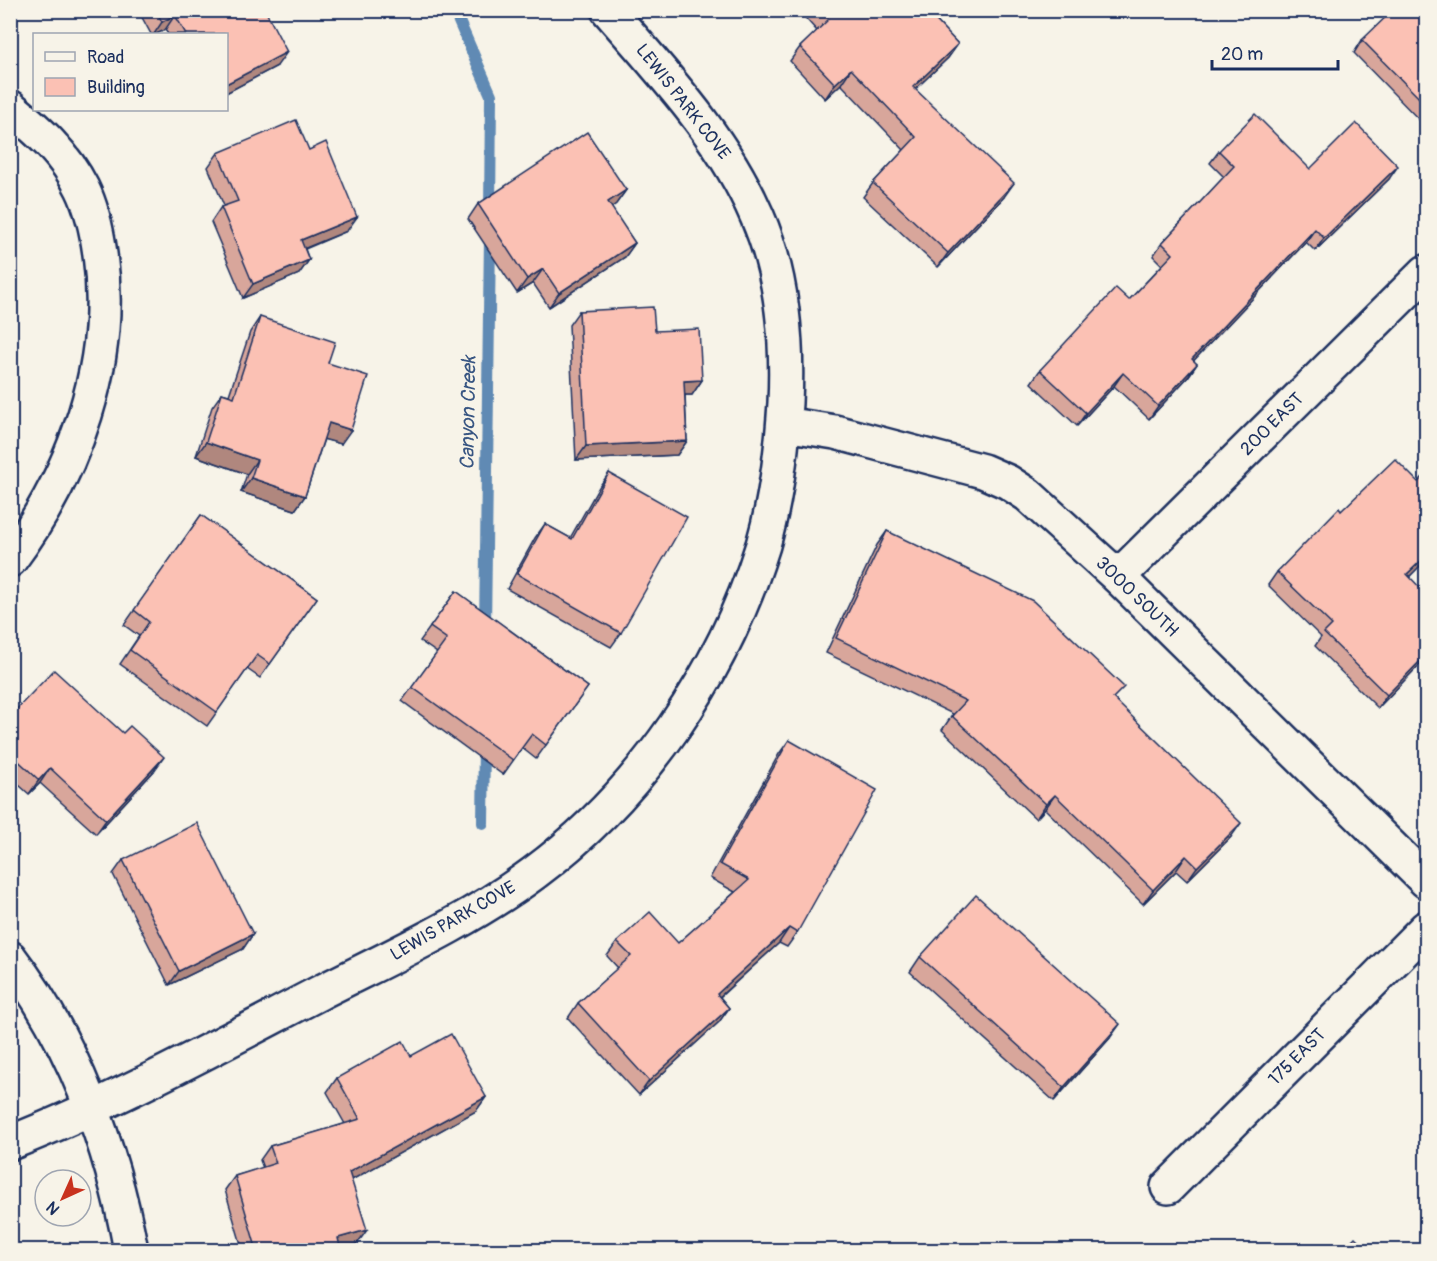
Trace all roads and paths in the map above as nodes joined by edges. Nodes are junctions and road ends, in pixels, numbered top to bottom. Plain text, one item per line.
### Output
1 (608, 10) edge
2 (10, 107) edge
3 (1426, 272) edge
4 (784, 424) junction
5 (10, 560) edge
6 (1118, 577) junction
7 (1426, 881) edge
8 (1426, 928) edge
9 (10, 958) edge
10 (93, 1109) junction
11 (10, 1143) edge
12 (1168, 1187) dead end
13 (131, 1251) edge

1 - 4 street, LEWIS PARK COVE
2 - 5 street
3 - 6 street, 200 EAST
4 - 6 street, 3000 SOUTH
4 - 10 street, LEWIS PARK COVE
6 - 7 street, 3000 SOUTH
8 - 12 street, 175 EAST
9 - 10 street
10 - 11 street, LEWIS PARK COVE
10 - 13 street

